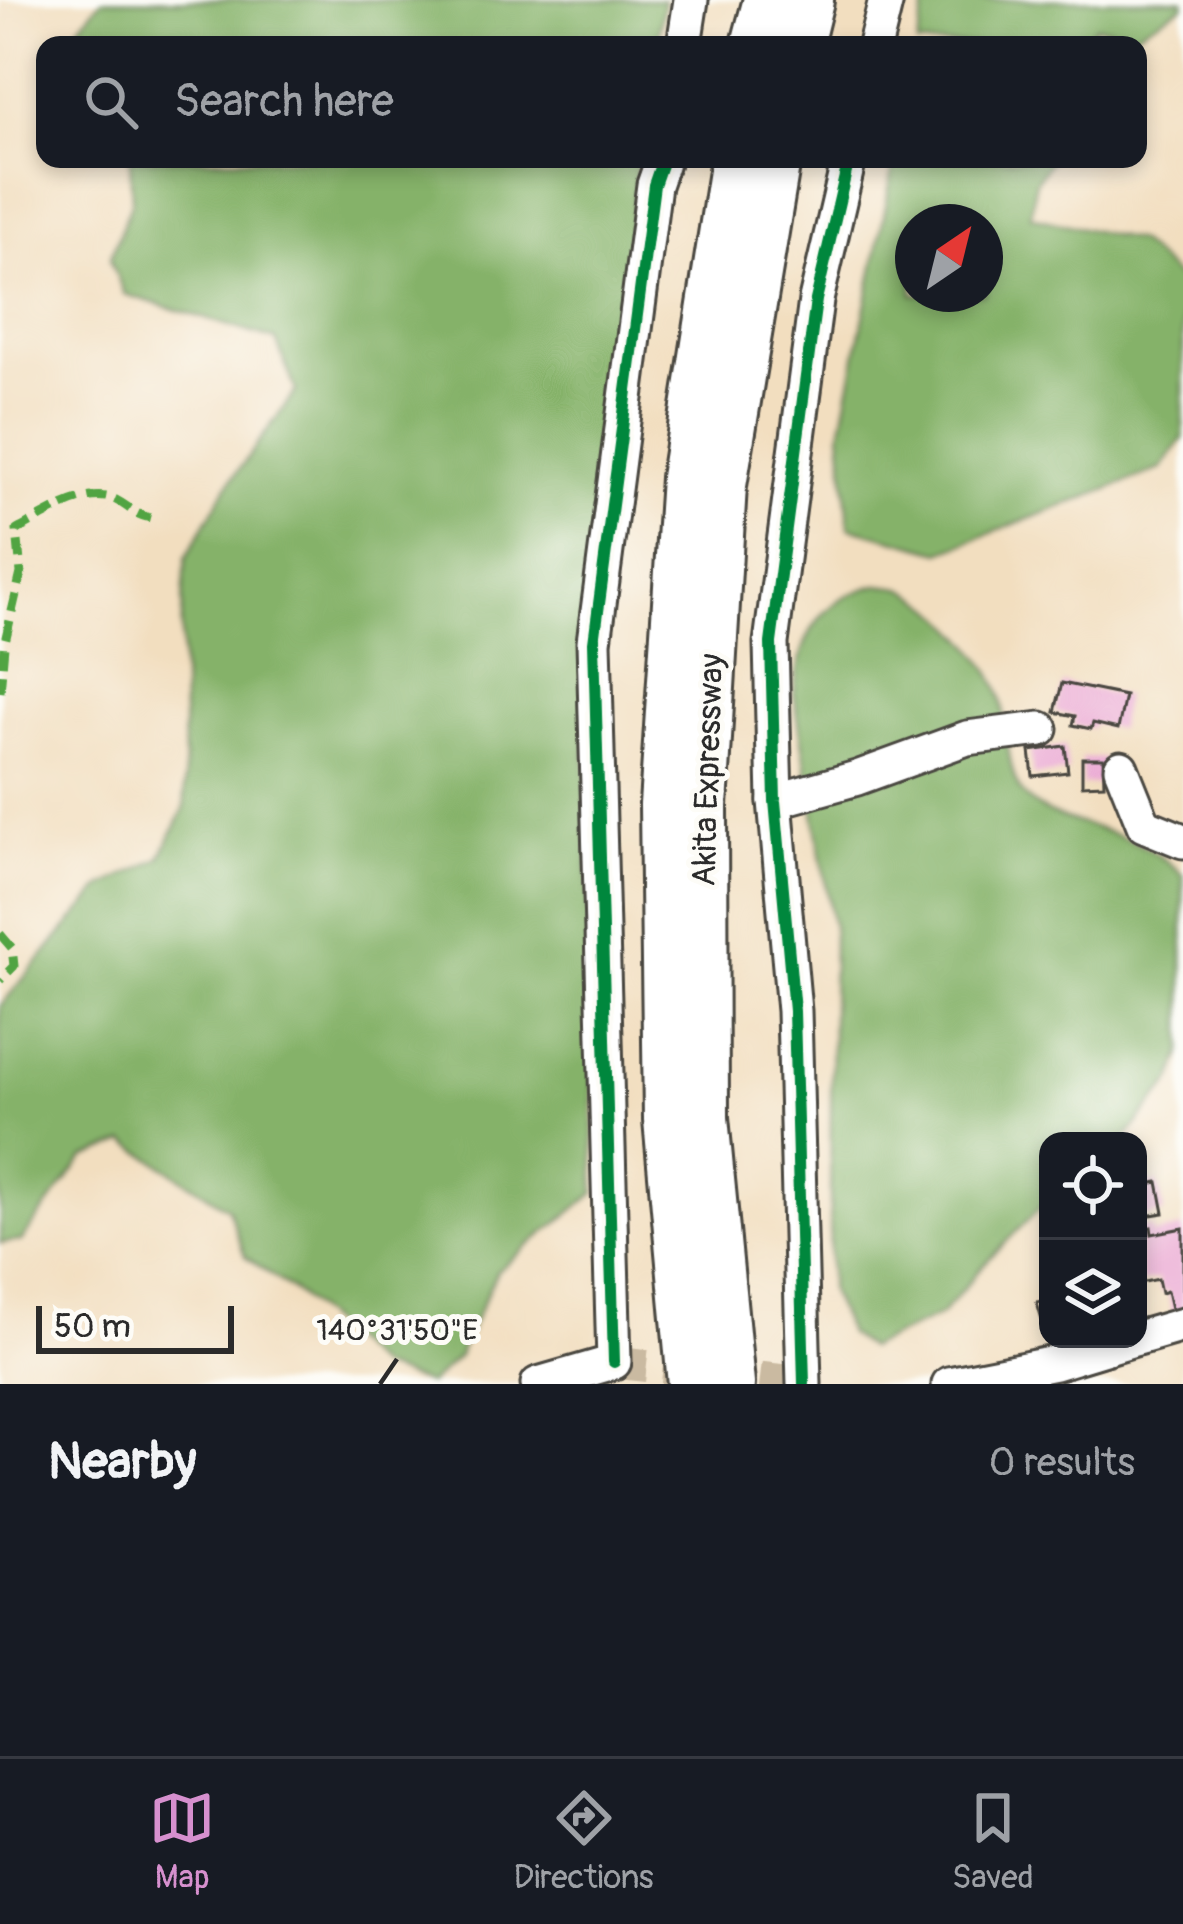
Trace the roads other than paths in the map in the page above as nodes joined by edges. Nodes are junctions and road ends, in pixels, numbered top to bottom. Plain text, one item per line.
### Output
1 (691, 0) edge
2 (768, 0) edge
3 (809, 0) edge
4 (886, 0) edge
5 (685, 36) edge
6 (758, 36) edge
7 (800, 36) edge
8 (877, 36) edge
9 (661, 168) edge
10 (734, 168) edge
11 (775, 168) edge
12 (847, 168) edge
13 (1041, 729) dead end
14 (1121, 769) dead end
15 (775, 801) junction
16 (1183, 841) edge
17 (1183, 1324) edge
18 (1147, 1335) edge
19 (1104, 1348) edge
20 (538, 1384) edge
21 (692, 1384) edge
22 (730, 1384) edge
23 (804, 1384) edge
24 (818, 1384) edge
25 (949, 1384) edge

1 - 5 street
2 - 6 highway
3 - 7 highway
4 - 8 street
9 - 20 street
10 - 21 highway, Akita Expressway
11 - 22 highway, Akita Expressway
12 - 15 street
13 - 15 street
14 - 16 street
15 - 23 street
17 - 18 street
19 - 25 street
23 - 24 street

